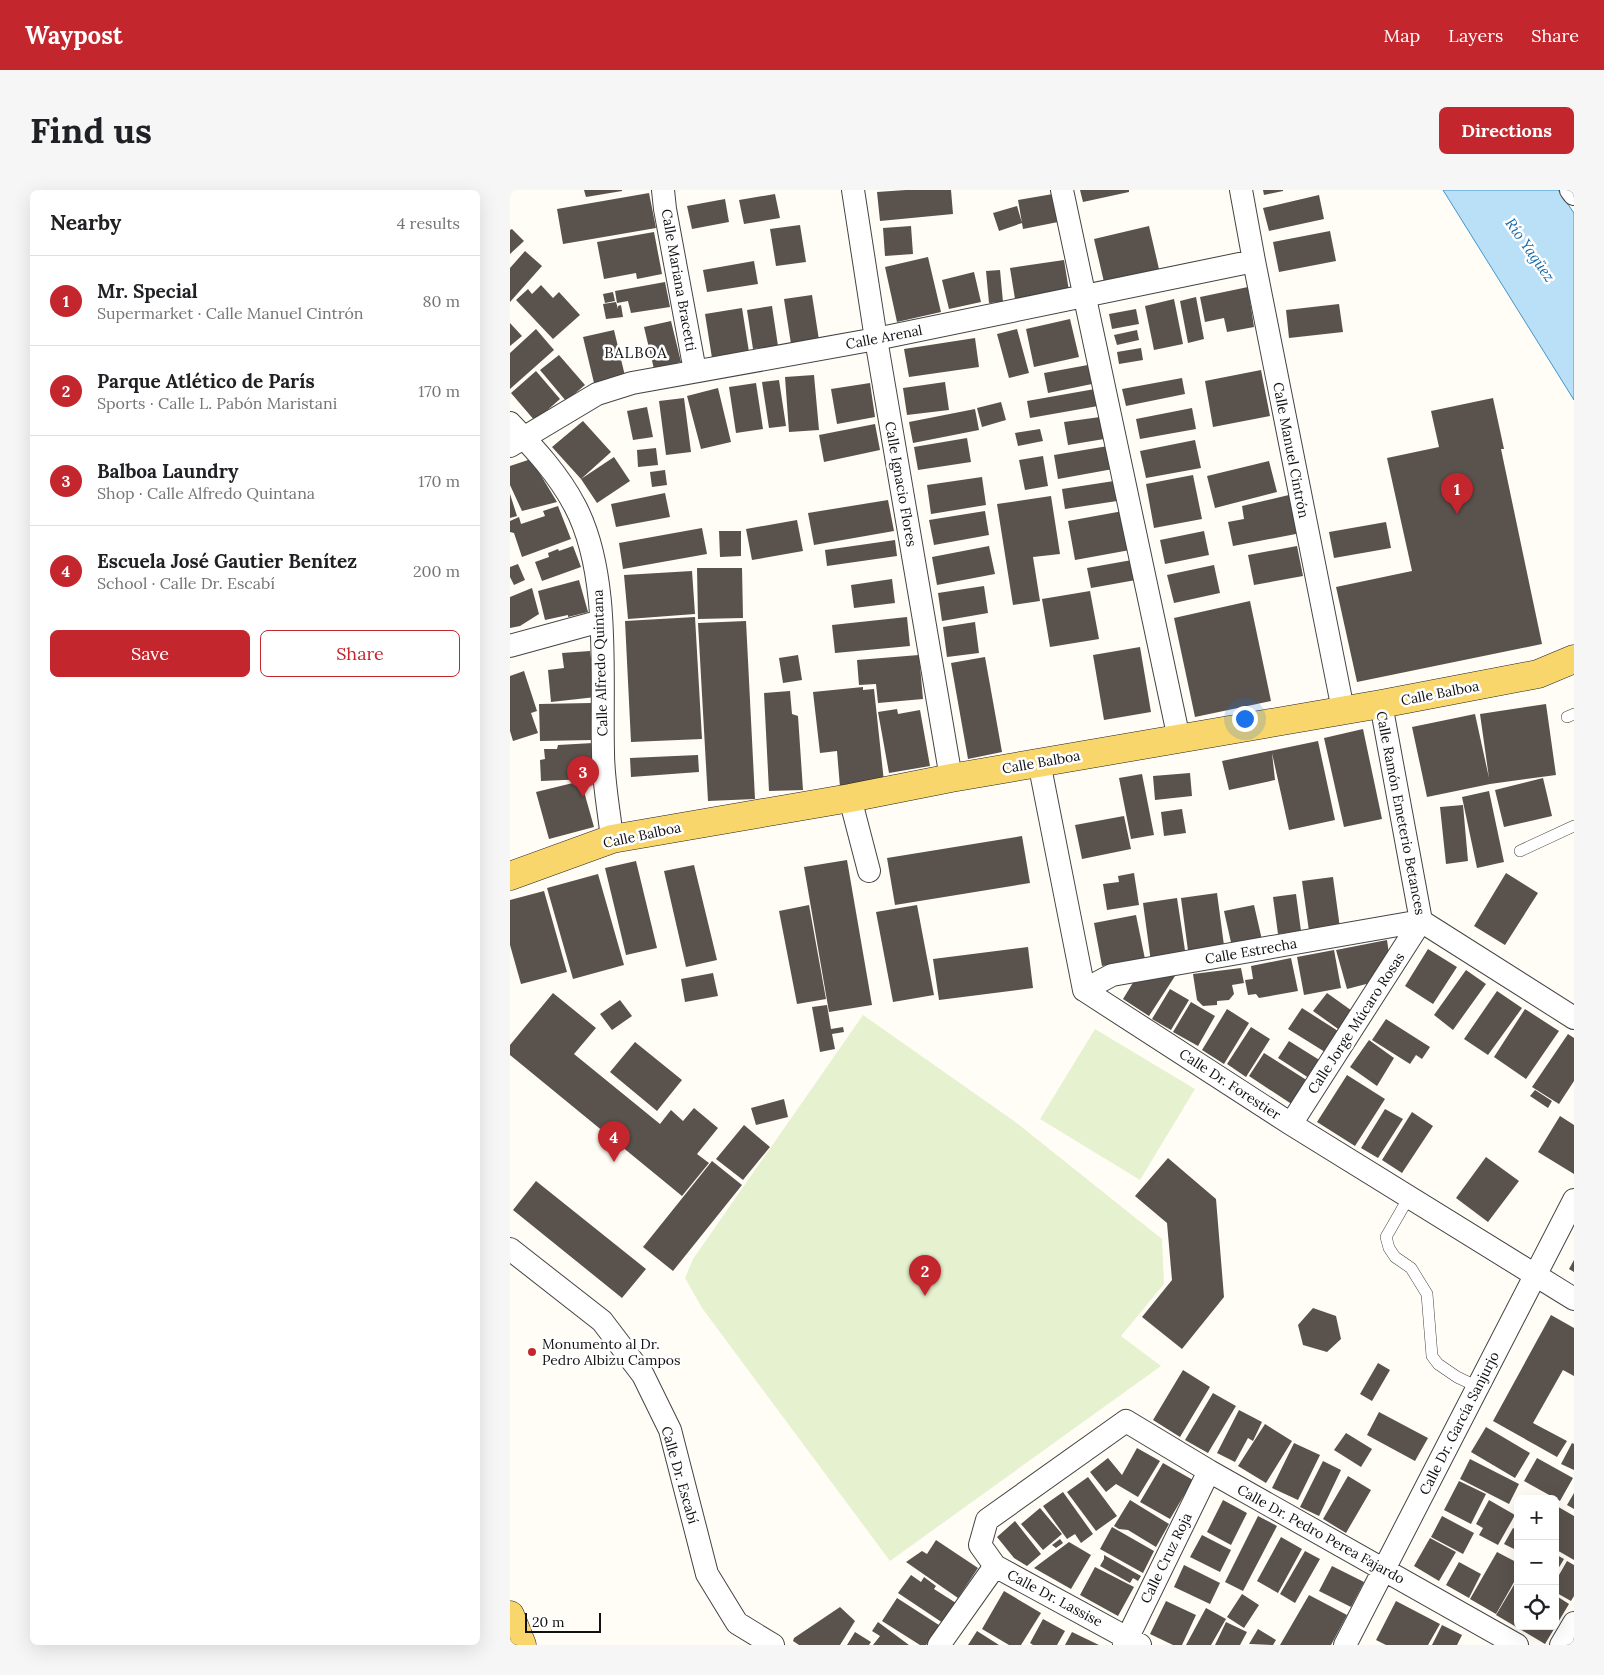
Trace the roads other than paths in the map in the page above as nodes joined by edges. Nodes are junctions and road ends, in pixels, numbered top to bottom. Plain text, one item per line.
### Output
1 (664, 190) edge
2 (853, 190) edge
3 (1062, 190) edge
4 (1241, 190) edge
5 (1571, 190) edge
6 (1574, 194) edge
7 (1254, 261) junction
8 (1084, 296) junction
9 (876, 339) junction
10 (695, 371) junction
11 (515, 436) edge
12 (601, 621) junction
13 (510, 646) edge
14 (1574, 659) edge
15 (1381, 704) junction
16 (1343, 710) junction
17 (1179, 739) junction
18 (1039, 762) junction
19 (951, 778) junction
20 (850, 798) junction
21 (1574, 826) edge
22 (612, 839) junction
23 (1520, 851) dead end
24 (869, 871) dead end
25 (510, 876) edge
26 (1421, 921) junction
27 (1084, 990) junction
28 (1574, 1018) edge
29 (1291, 1124) junction
30 (1408, 1197) junction
31 (1574, 1200) edge
32 (510, 1249) edge
33 (1535, 1276) junction
34 (1574, 1299) edge
35 (1478, 1387) junction
36 (1209, 1471) junction
37 (996, 1566) junction
38 (1383, 1569) junction
39 (510, 1615) edge
40 (1574, 1623) edge
41 (517, 1642) edge
42 (1131, 1643) edge
43 (773, 1645) edge
44 (939, 1645) edge
45 (1344, 1645) edge
46 (1516, 1645) edge
47 (1561, 1645) edge

1 - 10 street, Calle Mariana Bracetti
2 - 9 street, Calle Ignacio Flores
3 - 8 street
4 - 7 street, Calle Manuel Cintrón
5 - 6 street
7 - 8 street, Calle Arenal
7 - 16 street, Calle Manuel Cintrón
8 - 9 street, Calle Arenal
8 - 17 street
9 - 10 street, Calle Arenal
9 - 19 street, Calle Ignacio Flores
10 - 11 street, Calle Arenal
11 - 12 street, Calle Alfredo Quintana
12 - 13 street
12 - 22 street, Calle Alfredo Quintana
14 - 15 main road, Calle Balboa
15 - 16 main road, Calle Balboa
15 - 26 street, Calle Ramón Emeterio Betances
16 - 17 main road, Calle Balboa
17 - 18 main road, Calle Balboa
18 - 19 main road, Calle Balboa
18 - 27 street
19 - 20 main road, Calle Balboa
20 - 22 main road, Calle Balboa
20 - 24 street
21 - 23 lane
22 - 25 main road, Calle Balboa
26 - 27 street, Calle Estrecha
26 - 28 street, Calle Ramón Emeterio Betances
26 - 29 street, Calle Jorge Múcaro Rosas
27 - 29 street, Calle Dr. Forestier
29 - 30 street, Calle Dr. Forestier
30 - 33 street, Calle Dr. Forestier
30 - 35 lane
31 - 33 street, Calle Dr. García Sanjurjo
32 - 43 street, Calle Dr. Escabí
33 - 34 street, Calle Dr. Forestier
33 - 35 street, Calle Dr. García Sanjurjo
35 - 38 street, Calle Dr. García Sanjurjo
36 - 37 street, Calle Dr. Pedro Perea Fajardo
36 - 38 street, Calle Dr. Pedro Perea Fajardo
36 - 42 street, Calle Cruz Roja
37 - 42 street, Calle Dr. Lassise
37 - 44 street
38 - 45 street, Calle Dr. García Sanjurjo
38 - 46 street, Calle Dr. Pedro Perea Fajardo
39 - 41 main road
40 - 47 street

